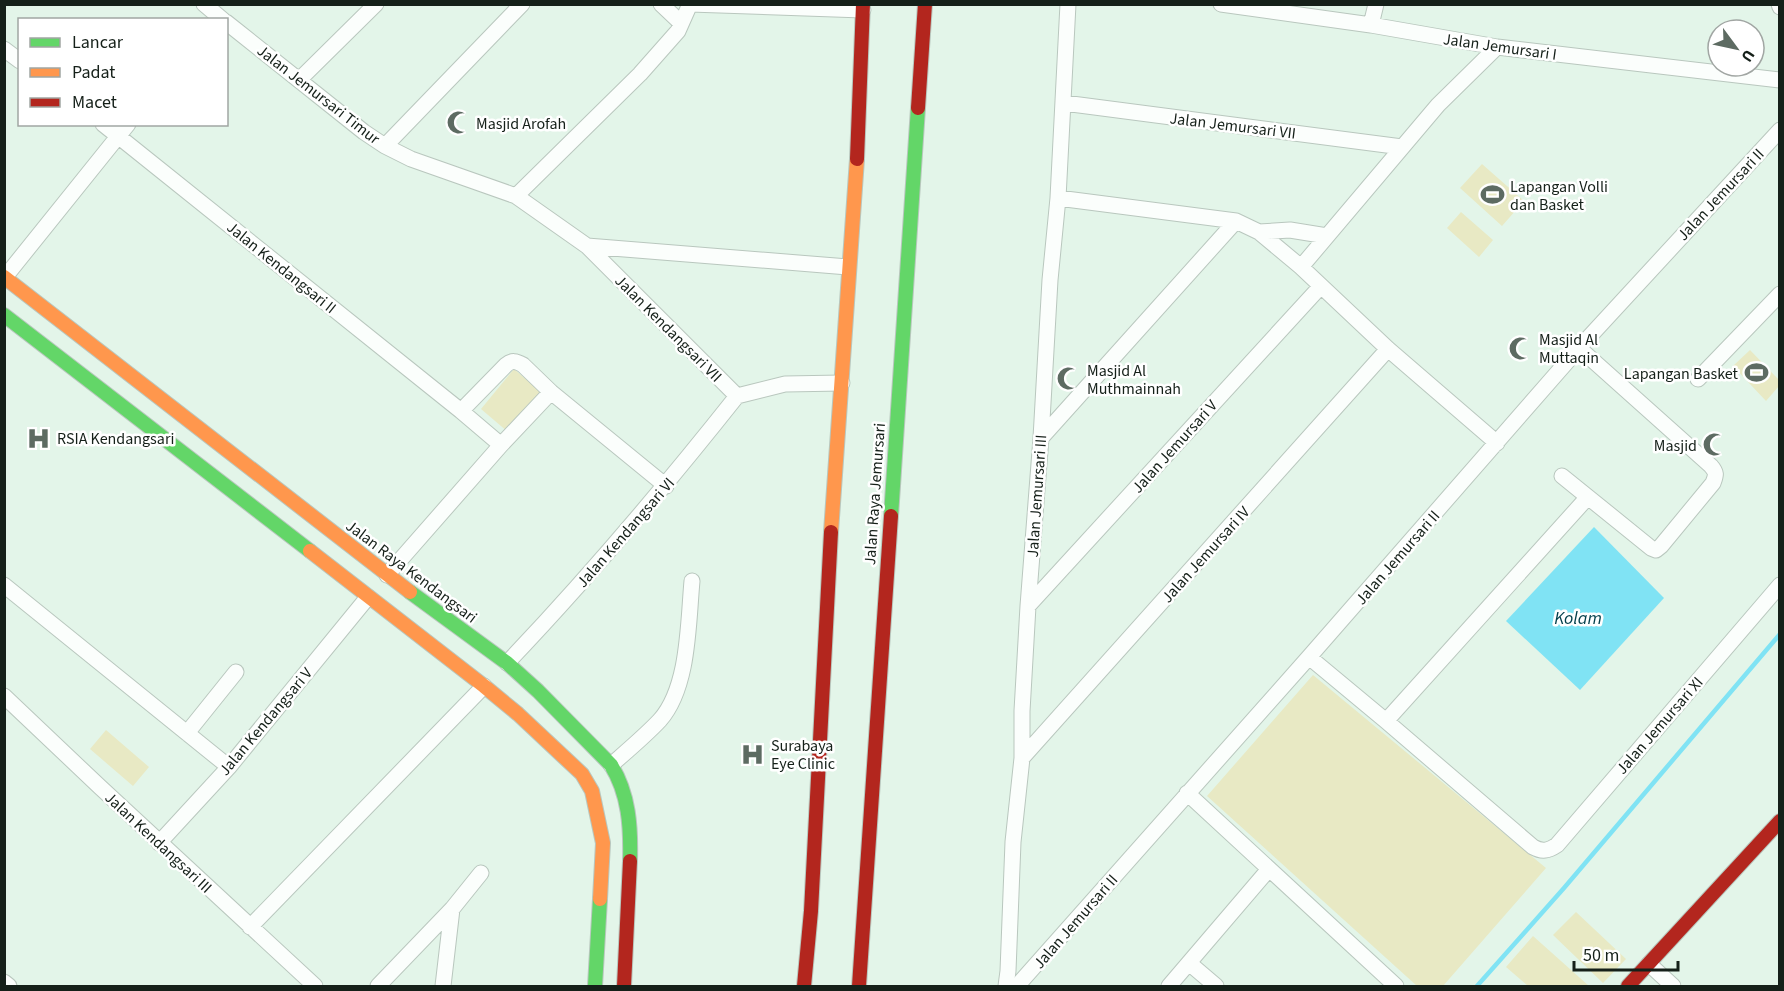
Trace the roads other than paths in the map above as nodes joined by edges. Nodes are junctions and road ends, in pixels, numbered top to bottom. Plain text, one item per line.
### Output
1 (204, 4) edge
2 (376, 4) edge
3 (522, 4) edge
4 (661, 4) edge
5 (690, 4) edge
6 (925, 4) edge
7 (1068, 4) edge
8 (1221, 4) edge
9 (1376, 4) edge
10 (863, 7) edge
11 (222, 16) edge
12 (228, 21) edge
13 (1371, 25) junction
14 (680, 27) junction
15 (1497, 47) junction
16 (4, 49) edge
17 (18, 60) edge
18 (299, 80) junction
19 (1779, 80) edge
20 (1064, 103) junction
21 (123, 130) edge
22 (1779, 130) edge
23 (385, 146) junction
24 (1402, 147) junction
25 (516, 196) junction
26 (1058, 198) junction
27 (1236, 220) junction
28 (1260, 232) junction
29 (1327, 236) junction
30 (586, 246) junction
31 (848, 267) junction
32 (1301, 267) junction
33 (5, 277) edge
34 (1321, 286) junction
35 (1779, 294) edge
36 (4, 315) edge
37 (1579, 348) junction
38 (1388, 349) junction
39 (1698, 379) dead end
40 (842, 383) junction
41 (551, 392) junction
42 (737, 396) junction
43 (461, 411) junction
44 (1041, 438) junction
45 (1497, 443) junction
46 (501, 445) junction
47 (230, 471) junction
48 (1562, 476) dead end
49 (666, 486) junction
50 (1587, 498) junction
51 (387, 575) junction
52 (692, 581) dead end
53 (4, 585) edge
54 (1779, 585) edge
55 (368, 597) junction
56 (1028, 606) junction
57 (1309, 657) junction
58 (507, 663) junction
59 (236, 672) dead end
60 (484, 686) junction
61 (4, 696) edge
62 (528, 703) junction
63 (1386, 721) junction
64 (187, 733) junction
65 (1022, 758) junction
66 (611, 765) junction
67 (229, 767) junction
68 (1187, 793) junction
69 (1779, 821) edge
70 (159, 843) junction
71 (1269, 869) junction
72 (482, 873) dead end
73 (452, 909) junction
74 (250, 927) junction
75 (1189, 963) junction
76 (1649, 964) junction
77 (4, 982) edge
78 (307, 984) edge
79 (595, 986) edge
80 (9, 987) edge
81 (378, 987) edge
82 (442, 987) edge
83 (624, 987) edge
84 (804, 987) edge
85 (859, 987) edge
86 (1006, 987) edge
87 (1017, 987) edge
88 (1169, 987) edge
89 (1216, 987) edge
90 (1396, 987) edge
91 (1628, 987) edge
92 (1673, 987) edge

1 - 11 street, Jalan Jemursari Timur
2 - 18 street
3 - 23 street
4 - 14 street
5 - 10 street
5 - 14 street
6 - 85 main road, Jalan Raya Jemursari
7 - 20 street, Jalan Jemursari III
8 - 13 street, Jalan Jemursari I
9 - 13 street
10 - 31 main road
12 - 18 street, Jalan Jemursari Timur
13 - 15 street, Jalan Jemursari I
14 - 25 street
15 - 19 street, Jalan Jemursari I
15 - 24 street
16 - 17 street
18 - 23 street, Jalan Jemursari Timur
20 - 24 street, Jalan Jemursari VII
20 - 26 street, Jalan Jemursari III
21 - 33 street
21 - 43 street, Jalan Kendangsari II
22 - 37 street, Jalan Jemursari II
23 - 25 street, Jalan Jemursari Timur
24 - 29 street
25 - 30 street, Jalan Kendangsari VII
26 - 27 street
26 - 44 street, Jalan Jemursari III
27 - 28 street
27 - 44 street
28 - 29 street
28 - 32 street
29 - 32 street
30 - 31 street
30 - 42 street, Jalan Kendangsari VII
31 - 40 main road
32 - 34 street
33 - 47 main road, Jalan Raya Kendangsari
34 - 38 street
34 - 56 street, Jalan Jemursari V
35 - 39 street
36 - 47 main road, Jalan Raya Kendangsari
37 - 45 street, Jalan Jemursari II
37 - 50 street
38 - 45 street
38 - 65 street, Jalan Jemursari IV
40 - 42 street, Jalan Kendangsari VII
40 - 84 main road
41 - 43 street
41 - 46 street
41 - 49 street
42 - 49 street, Jalan Kendangsari VI
43 - 46 street, Jalan Kendangsari II
44 - 56 street, Jalan Jemursari III
45 - 57 street, Jalan Jemursari II
46 - 51 street
47 - 51 main road, Jalan Raya Kendangsari
47 - 55 main road, Jalan Raya Kendangsari
48 - 50 street
49 - 58 street, Jalan Kendangsari VI
50 - 63 street
51 - 58 main road, Jalan Raya Kendangsari
52 - 66 street
53 - 64 street
54 - 63 street, Jalan Jemursari XI
55 - 60 main road, Jalan Raya Kendangsari
55 - 67 street, Jalan Kendangsari V
56 - 65 street, Jalan Jemursari III
57 - 63 street
57 - 68 street, Jalan Jemursari II
58 - 62 main road, Jalan Raya Kendangsari
59 - 64 street
60 - 62 main road, Jalan Raya Kendangsari
60 - 74 street
61 - 70 street, Jalan Kendangsari III
62 - 66 main road, Jalan Raya Kendangsari
62 - 79 main road, Jalan Raya Kendangsari
64 - 67 street
65 - 86 street, Jalan Jemursari III
66 - 83 main road, Jalan Raya Kendangsari
67 - 70 street, Jalan Kendangsari V
68 - 71 street
68 - 87 street, Jalan Jemursari II
69 - 76 main road
70 - 74 street, Jalan Kendangsari III
71 - 75 street
71 - 90 street
72 - 73 street
73 - 81 street
73 - 82 street
74 - 78 street, Jalan Kendangsari III
75 - 88 street
75 - 89 street
76 - 91 main road
76 - 92 street
77 - 80 street

